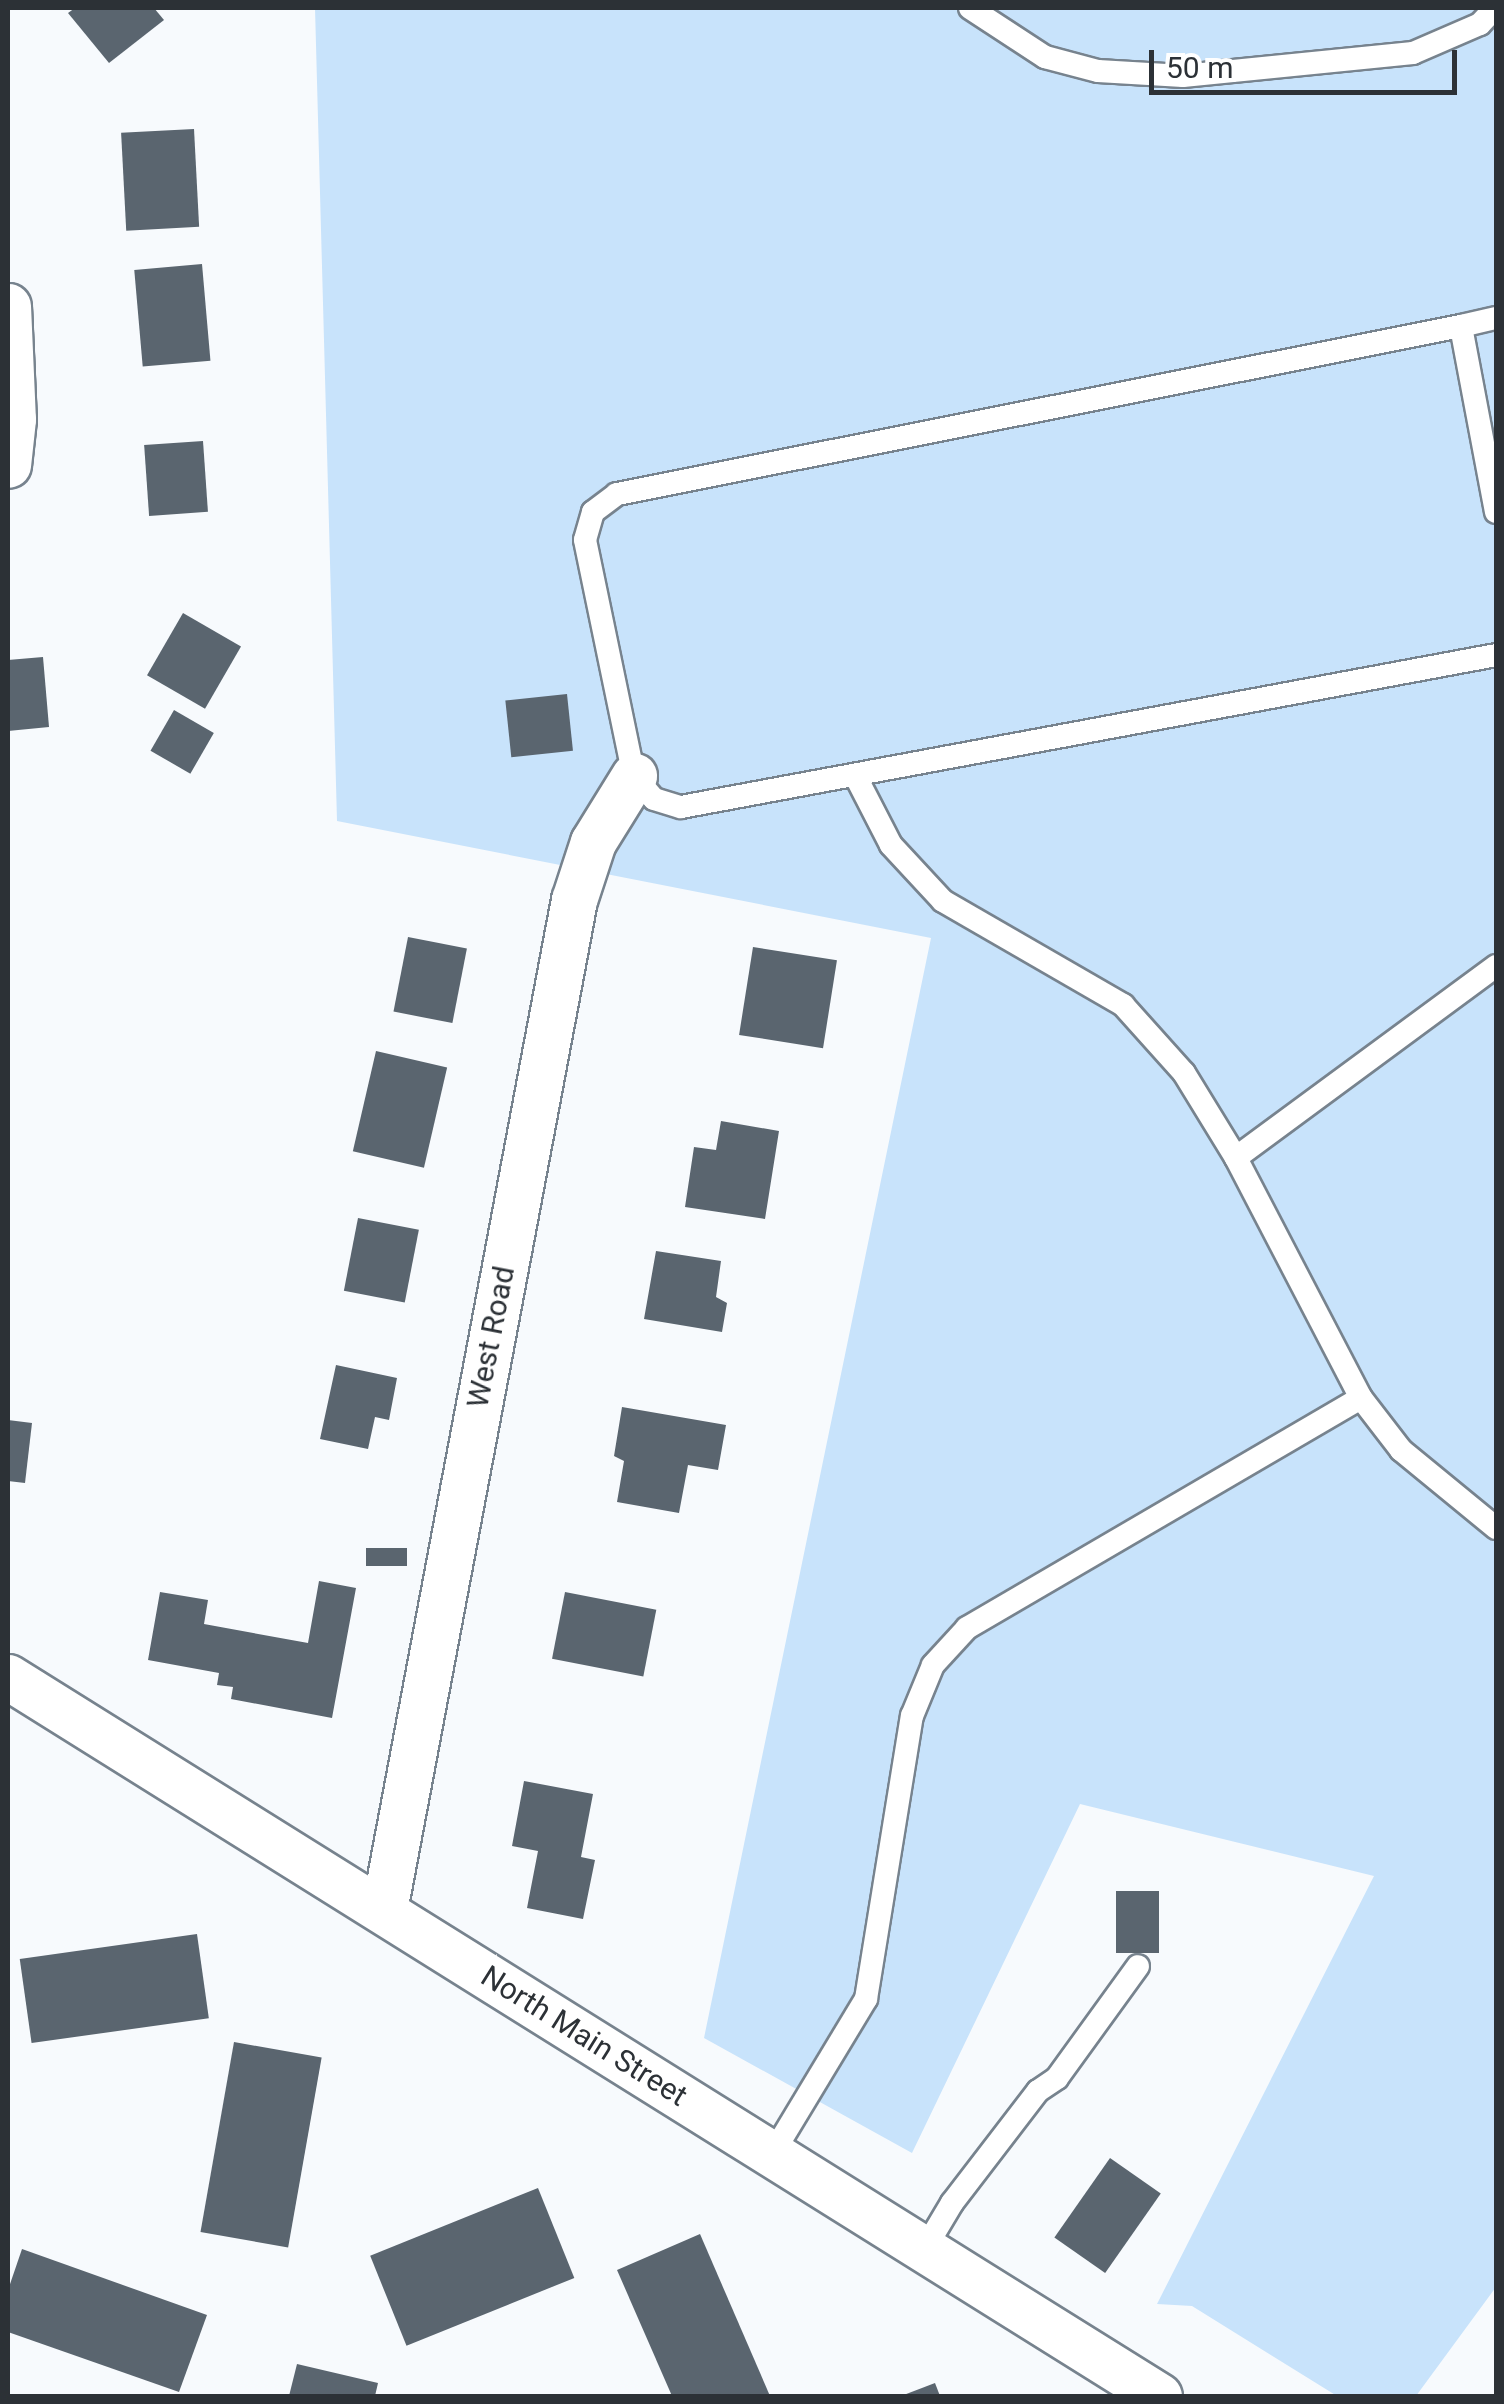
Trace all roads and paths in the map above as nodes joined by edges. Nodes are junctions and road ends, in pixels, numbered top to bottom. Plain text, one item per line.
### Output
1 (970, 8) edge
2 (1495, 8) edge
3 (8, 306) edge
4 (1496, 318) edge
5 (1461, 326) junction
6 (8, 465) edge
7 (1496, 512) edge
8 (1496, 654) edge
9 (634, 776) junction
10 (856, 777) junction
11 (1496, 966) edge
12 (1236, 1158) junction
13 (1361, 1398) junction
14 (1496, 1528) edge
15 (8, 1677) edge
16 (384, 1910) junction
17 (1138, 1966) dead end
18 (773, 2154) junction
19 (924, 2250) junction
20 (1129, 2389) edge

1 - 2 lane
3 - 6 street
4 - 5 lane
5 - 7 lane
5 - 9 lane
8 - 10 lane
9 - 10 lane
9 - 16 street, West Road
10 - 12 lane
11 - 12 lane
12 - 13 lane
13 - 14 lane
13 - 18 lane
15 - 16 street, North Main Street
16 - 18 street, North Main Street
17 - 19 lane
18 - 19 street, North Main Street
19 - 20 street, North Main Street

